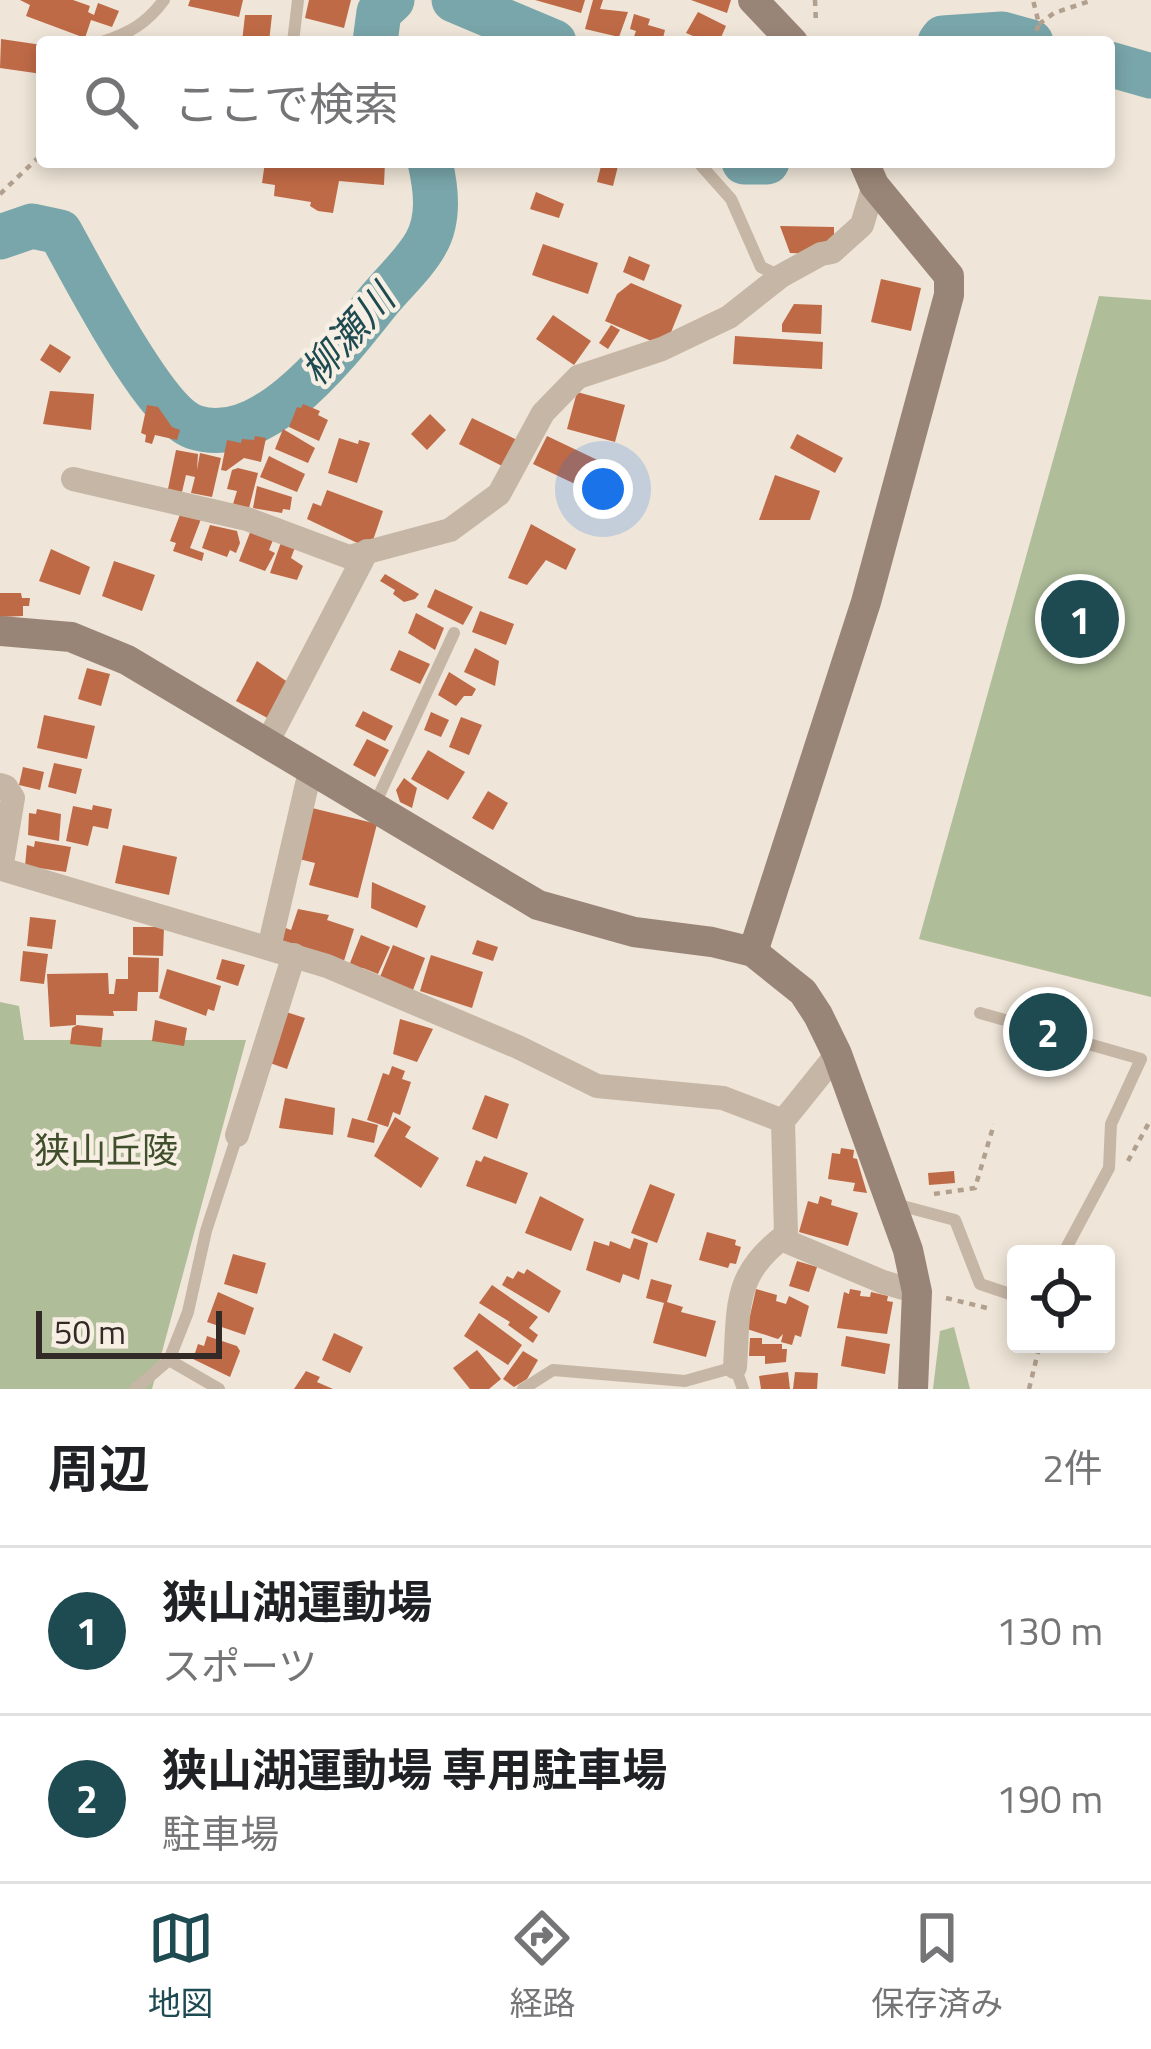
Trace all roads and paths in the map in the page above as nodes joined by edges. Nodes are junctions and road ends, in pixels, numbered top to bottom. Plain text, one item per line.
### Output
1 (164, 0) edge
2 (298, 0) edge
3 (753, 0) edge
4 (815, 0) edge
5 (1033, 0) edge
6 (1093, 0) edge
7 (1039, 24) junction
8 (121, 36) edge
9 (293, 36) edge
10 (787, 36) edge
11 (814, 36) edge
12 (1034, 36) edge
13 (36, 160) edge
14 (703, 168) edge
15 (869, 174) edge
16 (0, 194) edge
17 (781, 276) junction
18 (73, 479) dead end
19 (367, 551) junction
20 (0, 631) edge
21 (454, 633) dead end
22 (268, 741) junction
23 (311, 767) junction
24 (0, 785) edge
25 (374, 805) junction
26 (282, 951) junction
27 (753, 952) junction
28 (980, 1013) dead end
29 (837, 1054) junction
30 (783, 1121) junction
31 (994, 1124) dead end
32 (237, 1135) joint
33 (894, 1203) junction
34 (928, 1211) junction
35 (781, 1239) junction
36 (1068, 1245) edge
37 (917, 1292) junction
38 (1007, 1293) edge
39 (1000, 1312) dead end
40 (1038, 1353) edge
41 (170, 1360) junction
42 (739, 1378) edge
43 (135, 1389) edge
44 (218, 1389) edge
45 (523, 1389) edge
46 (913, 1389) edge
47 (1028, 1389) edge

1 - 8 lane
2 - 9 lane
3 - 10 street
4 - 11 path
5 - 7 path
6 - 7 path
7 - 12 path
13 - 16 path
14 - 17 lane
15 - 17 street
15 - 27 street
17 - 19 street
18 - 19 street
19 - 22 street
20 - 22 street
21 - 25 lane
22 - 23 street
23 - 25 street
23 - 26 street
24 - 26 street
25 - 27 street
26 - 30 street
26 - 32 street
27 - 29 street
28 - 36 lane
29 - 30 street
29 - 33 street
30 - 35 street
31 - 34 path
32 - 41 lane
33 - 34 lane
33 - 37 street
34 - 38 lane
35 - 37 street
35 - 42 street
37 - 39 path
37 - 46 street
40 - 47 path
41 - 43 lane
41 - 44 lane
42 - 45 lane

